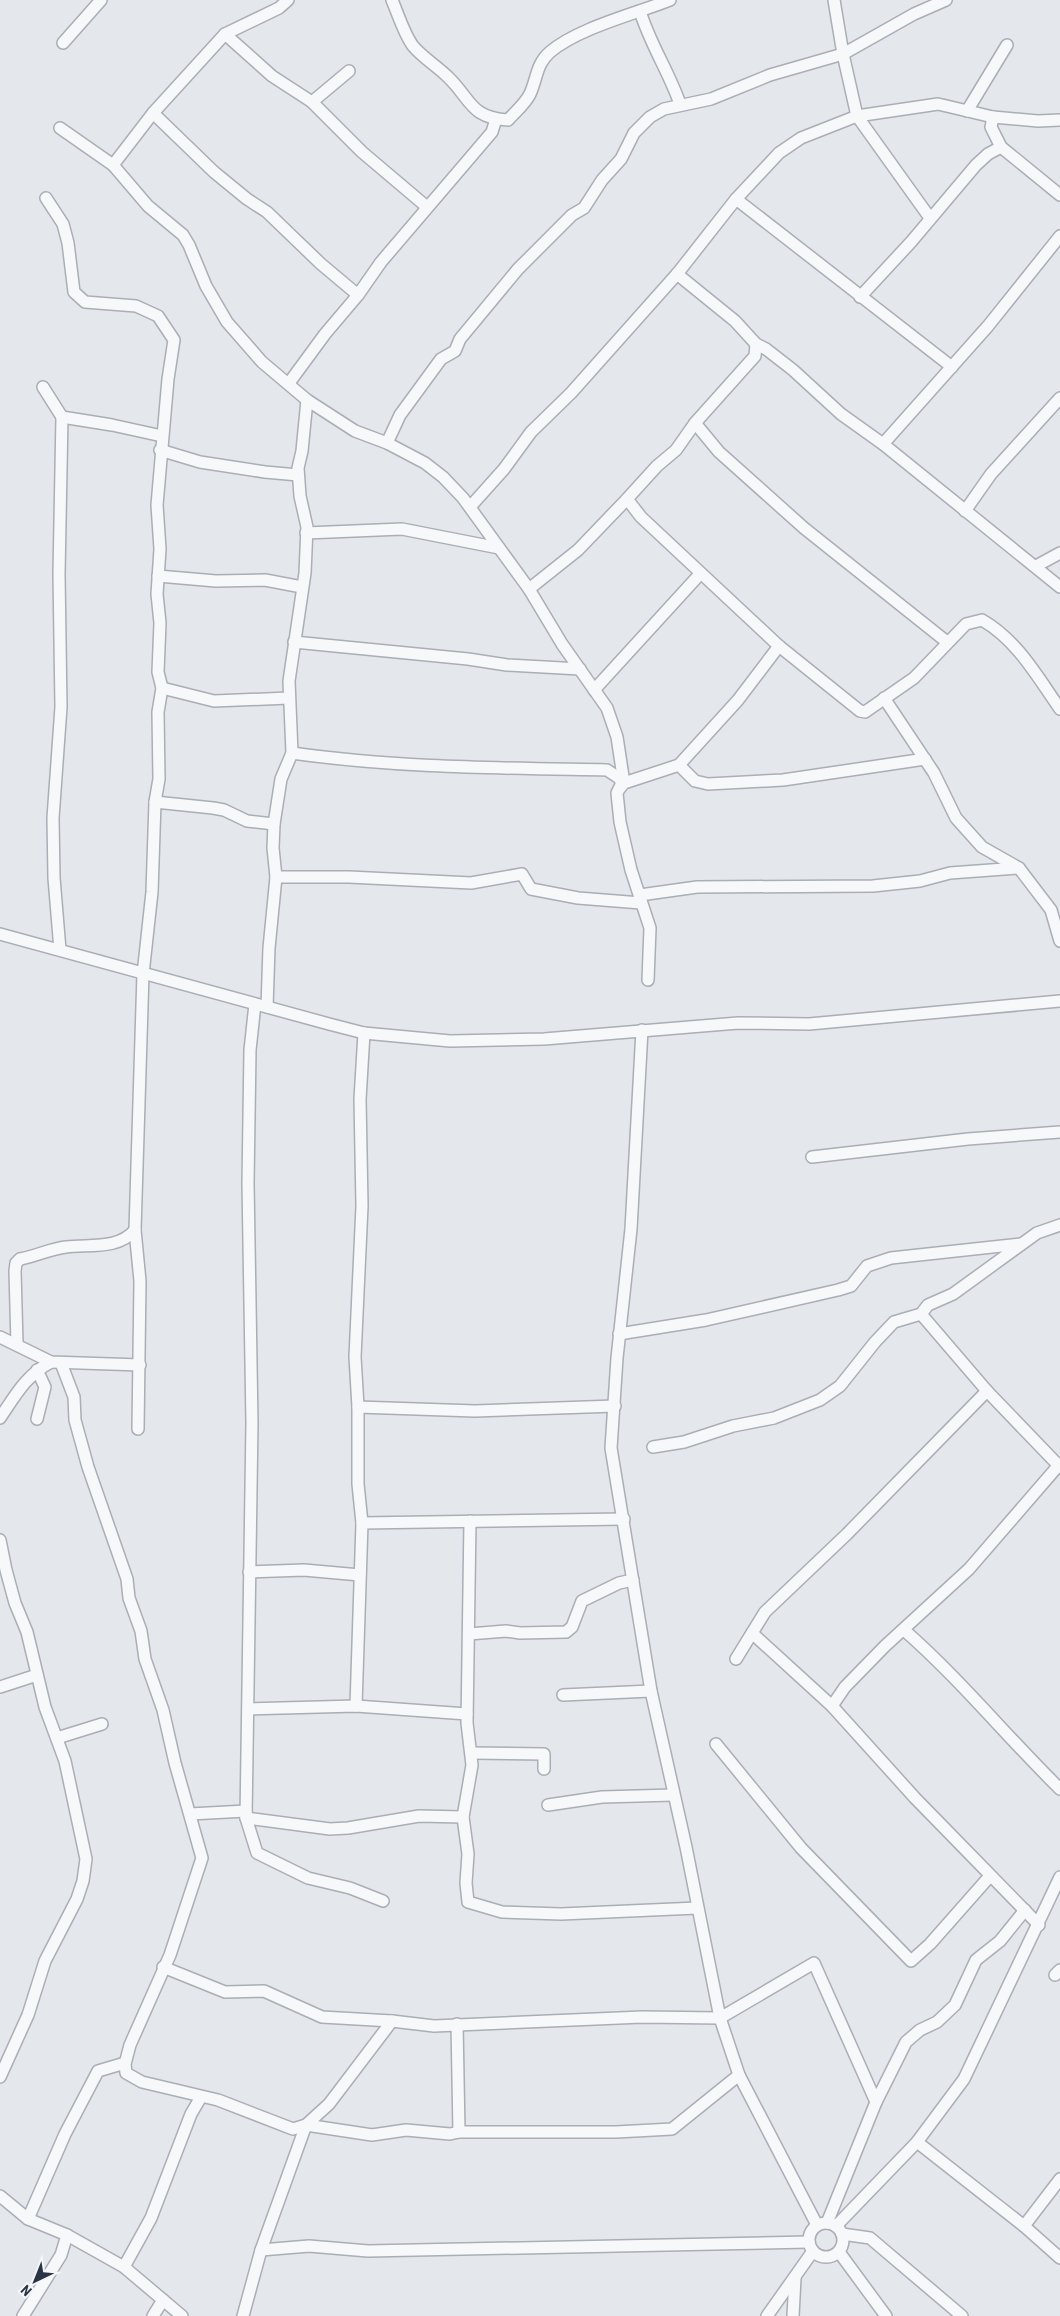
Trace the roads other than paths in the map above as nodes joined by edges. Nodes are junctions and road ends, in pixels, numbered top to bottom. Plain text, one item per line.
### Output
1 (101, 0) edge
2 (288, 0) edge
3 (394, 0) edge
4 (670, 0) edge
5 (834, 0) edge
6 (946, 0) edge
7 (278, 4) edge
8 (640, 12) junction
9 (225, 34) junction
10 (63, 43) dead end
11 (1007, 45) dead end
12 (843, 54) junction
13 (349, 71) dead end
14 (312, 102) junction
15 (680, 104) junction
16 (968, 111) junction
17 (153, 112) junction
18 (856, 116) junction
19 (993, 117) junction
20 (496, 119) junction
21 (1060, 120) edge
22 (60, 128) dead end
23 (1001, 147) junction
24 (113, 166) junction
25 (1060, 195) edge
26 (46, 198) dead end
27 (736, 199) junction
28 (427, 207) junction
29 (930, 218) junction
30 (1060, 236) edge
31 (677, 274) junction
32 (358, 295) junction
33 (860, 297) junction
34 (756, 344) junction
35 (952, 367) junction
36 (289, 384) junction
37 (43, 387) dead end
38 (1060, 398) edge
39 (306, 400) junction
40 (62, 418) junction
41 (695, 423) junction
42 (162, 436) junction
43 (387, 443) junction
44 (883, 444) junction
45 (160, 450) junction
46 (298, 475) junction
47 (627, 499) junction
48 (470, 507) junction
49 (965, 511) junction
50 (306, 533) junction
51 (499, 548) junction
52 (1060, 553) edge
53 (1036, 566) junction
54 (700, 574) junction
55 (158, 576) junction
56 (302, 587) junction
57 (1060, 587) edge
58 (529, 589) junction
59 (294, 642) junction
60 (947, 642) junction
61 (779, 646) junction
62 (580, 669) junction
63 (162, 688) junction
64 (594, 690) junction
65 (289, 698) junction
66 (884, 698) junction
67 (1060, 709) edge
68 (292, 753) junction
69 (925, 759) junction
70 (679, 765) junction
71 (624, 783) junction
72 (617, 793) junction
73 (154, 802) junction
74 (274, 824) junction
75 (1019, 868) junction
76 (276, 877) junction
77 (640, 899) junction
78 (0, 934) edge
79 (1060, 941) edge
80 (60, 950) junction
81 (144, 974) junction
82 (648, 980) dead end
83 (1060, 1001) edge
84 (255, 1004) junction
85 (267, 1007) junction
86 (642, 1030) junction
87 (364, 1032) junction
88 (1060, 1132) edge
89 (812, 1157) dead end
90 (1060, 1225) edge
91 (135, 1230) junction
92 (1022, 1244) junction
93 (920, 1314) junction
94 (619, 1334) junction
95 (0, 1338) edge
96 (17, 1344) junction
97 (56, 1363) junction
98 (140, 1365) junction
99 (37, 1370) junction
100 (987, 1391) junction
101 (615, 1406) junction
102 (358, 1407) junction
103 (0, 1418) edge
104 (37, 1419) dead end
105 (138, 1429) dead end
106 (653, 1446) dead end
107 (1059, 1467) edge
108 (624, 1519) junction
109 (470, 1520) junction
110 (362, 1523) junction
111 (0, 1540) edge
112 (249, 1572) junction
113 (360, 1575) junction
114 (633, 1580) junction
115 (904, 1630) junction
116 (752, 1633) junction
117 (469, 1634) junction
118 (736, 1659) dead end
119 (37, 1675) junction
120 (0, 1687) edge
121 (651, 1691) junction
122 (563, 1695) dead end
123 (356, 1706) junction
124 (832, 1706) junction
125 (248, 1709) junction
126 (467, 1714) junction
127 (102, 1724) dead end
128 (57, 1738) junction
129 (716, 1744) dead end
130 (472, 1753) junction
131 (544, 1769) dead end
132 (1060, 1789) edge
133 (673, 1795) junction
134 (548, 1805) dead end
135 (190, 1814) junction
136 (246, 1815) junction
137 (463, 1817) junction
138 (990, 1876) junction
139 (1060, 1877) edge
140 (382, 1901) dead end
141 (698, 1908) junction
142 (1025, 1910) junction
143 (1039, 1925) junction
144 (163, 1967) junction
145 (720, 2018) junction
146 (392, 2021) junction
147 (457, 2024) junction
148 (125, 2063) junction
149 (739, 2075) junction
150 (0, 2077) edge
151 (202, 2097) junction
152 (876, 2102) junction
153 (306, 2125) junction
154 (459, 2132) junction
155 (917, 2142) junction
156 (1060, 2179) edge
157 (0, 2196) edge
158 (28, 2219) junction
159 (1024, 2226) junction
160 (830, 2227) junction
161 (67, 2235) junction
162 (811, 2246) junction
163 (261, 2250) junction
164 (839, 2252) junction
165 (1060, 2258) edge
166 (124, 2266) junction
167 (795, 2276) junction
168 (163, 2300) junction
169 (23, 2316) edge
170 (153, 2316) edge
171 (182, 2316) edge
172 (243, 2316) edge
173 (768, 2316) edge
174 (793, 2316) edge
175 (886, 2316) edge
176 (962, 2316) edge

1 - 10 street
2 - 7 street
3 - 20 street
4 - 8 street
5 - 12 street
6 - 12 street
7 - 9 street
8 - 15 street
8 - 20 street
9 - 14 street
9 - 17 street
11 - 16 street
12 - 15 street
12 - 18 street
13 - 14 street
14 - 28 street
15 - 43 street
16 - 18 street
16 - 19 street
17 - 24 street
17 - 32 street
18 - 27 street
18 - 29 street
19 - 21 street
19 - 23 street
20 - 28 street
22 - 24 street
23 - 25 street
23 - 29 street
24 - 36 street
26 - 42 street
27 - 31 street
27 - 33 street
28 - 32 street
29 - 33 street
30 - 35 street
31 - 34 street
31 - 48 street
32 - 36 street
33 - 35 street
34 - 41 street
34 - 44 street
35 - 44 street
36 - 39 street
37 - 40 street
38 - 49 street
39 - 43 street
39 - 46 street
40 - 42 street
40 - 80 street
41 - 47 street
41 - 60 street
42 - 45 street
43 - 48 street
44 - 49 street
45 - 46 street
45 - 55 street
46 - 50 street
47 - 54 street
47 - 58 street
48 - 51 street
49 - 53 street
50 - 51 street
50 - 56 street
51 - 58 street
52 - 53 street
53 - 57 street
54 - 61 street
54 - 64 street
55 - 56 street
55 - 63 street
56 - 59 street
58 - 62 street
59 - 62 street
59 - 65 street
60 - 66 street
60 - 67 street
61 - 66 street
61 - 70 street
62 - 64 street
63 - 65 street
63 - 73 street
64 - 71 street
65 - 68 street
66 - 69 street
68 - 72 street
68 - 74 street
69 - 70 street
69 - 75 street
70 - 71 street
71 - 72 street
72 - 77 street
73 - 74 street
73 - 81 street
74 - 76 street
75 - 77 street
75 - 79 street
76 - 77 street
76 - 85 street
77 - 82 street
78 - 80 street
80 - 81 street
81 - 84 street
81 - 91 street
83 - 86 street
84 - 85 street
84 - 112 street
85 - 87 street
86 - 87 street
86 - 94 street
87 - 102 street
88 - 89 street
90 - 92 street
91 - 96 street
91 - 98 street
92 - 93 street
92 - 94 street
93 - 100 street
93 - 106 street
94 - 101 street
95 - 96 street
96 - 97 street
97 - 98 street
97 - 99 street
97 - 135 street
98 - 105 street
99 - 103 street
99 - 104 street
100 - 107 street
100 - 116 street
101 - 102 street
101 - 108 street
102 - 110 street
107 - 115 street
108 - 109 street
108 - 114 street
109 - 110 street
109 - 117 street
110 - 113 street
111 - 119 street
112 - 113 street
112 - 125 street
113 - 123 street
114 - 117 street
114 - 121 street
115 - 124 street
115 - 132 street
116 - 118 street
116 - 124 street
117 - 126 street
119 - 120 street
119 - 128 street
121 - 122 street
121 - 133 street
123 - 125 street
123 - 126 street
124 - 138 street
125 - 136 street
126 - 130 street
127 - 128 street
128 - 150 street
129 - 138 street
130 - 131 street
130 - 137 street
133 - 134 street
133 - 141 street
135 - 136 street
135 - 144 street
136 - 137 street
136 - 140 street
137 - 141 street
138 - 142 street
139 - 143 street
141 - 145 street
142 - 143 street
142 - 152 street
143 - 155 street
144 - 146 street
144 - 148 street
145 - 147 street
145 - 149 street
145 - 152 street
146 - 147 street
146 - 153 street
147 - 154 street
148 - 151 street
148 - 158 street
149 - 154 street
149 - 160 street
151 - 153 street
151 - 166 street
152 - 160 street
153 - 154 street
153 - 163 street
155 - 159 street
155 - 160 street
156 - 159 street
157 - 158 street
158 - 161 street
159 - 165 street
160 - 162 street
160 - 164 street
160 - 176 street
161 - 166 street
161 - 169 street
162 - 163 street
162 - 164 street
162 - 167 street
163 - 172 street
164 - 175 street
166 - 168 street
167 - 173 street
167 - 174 street
168 - 170 street
168 - 171 street

